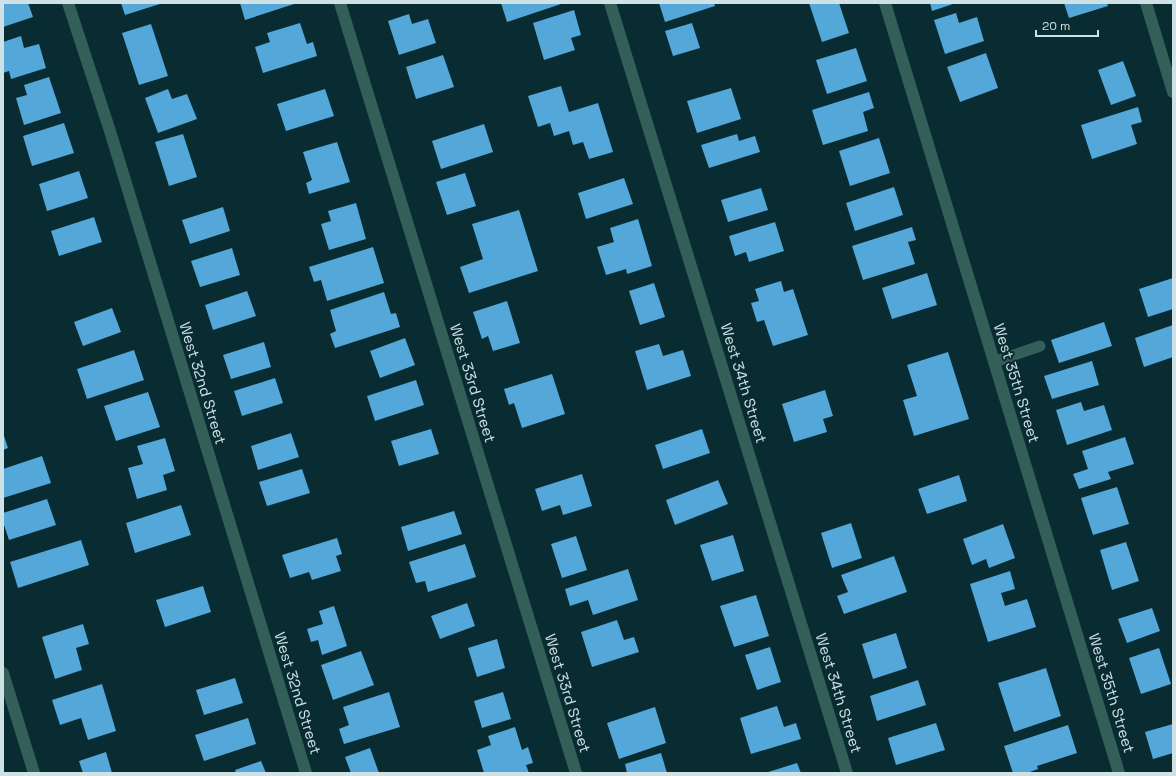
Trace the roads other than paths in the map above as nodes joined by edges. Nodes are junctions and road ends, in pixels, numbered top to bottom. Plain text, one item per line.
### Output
1 (68, 3) edge
2 (340, 3) edge
3 (610, 3) edge
4 (885, 3) edge
5 (1146, 3) edge
6 (1173, 92) edge
7 (1040, 346) dead end
8 (994, 362) junction
9 (3, 673) edge
10 (34, 773) edge
11 (306, 773) edge
12 (576, 773) edge
13 (847, 773) edge
14 (1119, 773) edge

1 - 11 street, West 32nd Street
2 - 12 street, West 33rd Street
3 - 13 street, West 34th Street
4 - 8 street, West 35th Street
5 - 6 street
7 - 8 lane
8 - 14 street, West 35th Street
9 - 10 street

